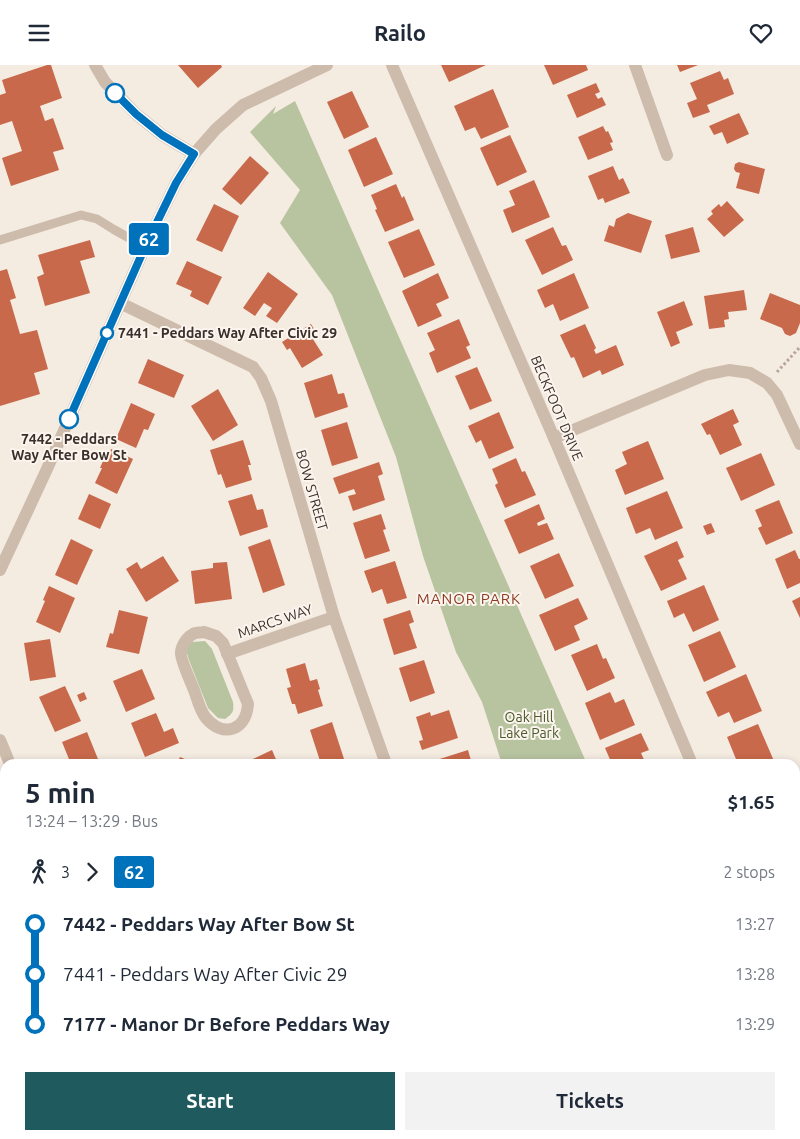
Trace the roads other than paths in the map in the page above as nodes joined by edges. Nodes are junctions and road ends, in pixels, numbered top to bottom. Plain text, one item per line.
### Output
1 (95, 65) edge
2 (328, 65) edge
3 (392, 65) edge
4 (635, 65) edge
5 (194, 154) junction
6 (668, 155) dead end
7 (0, 240) edge
8 (145, 247) junction
9 (120, 303) junction
10 (554, 438) junction
11 (800, 444) edge
12 (0, 570) edge
13 (334, 617) junction
14 (227, 654) junction
15 (0, 740) edge
16 (8, 759) edge
17 (384, 759) edge
18 (690, 759) edge

1 - 5 street
2 - 5 street
3 - 10 street, BECKFOOT DRIVE
4 - 6 street
5 - 8 street
7 - 8 lane
8 - 9 street
9 - 12 street
9 - 13 street, BOW STREET
10 - 11 street
10 - 18 street, BECKFOOT DRIVE
13 - 14 street, MARCS WAY
13 - 17 street, BOW STREET
14 - 14 street, MARCS WAY
15 - 16 street

